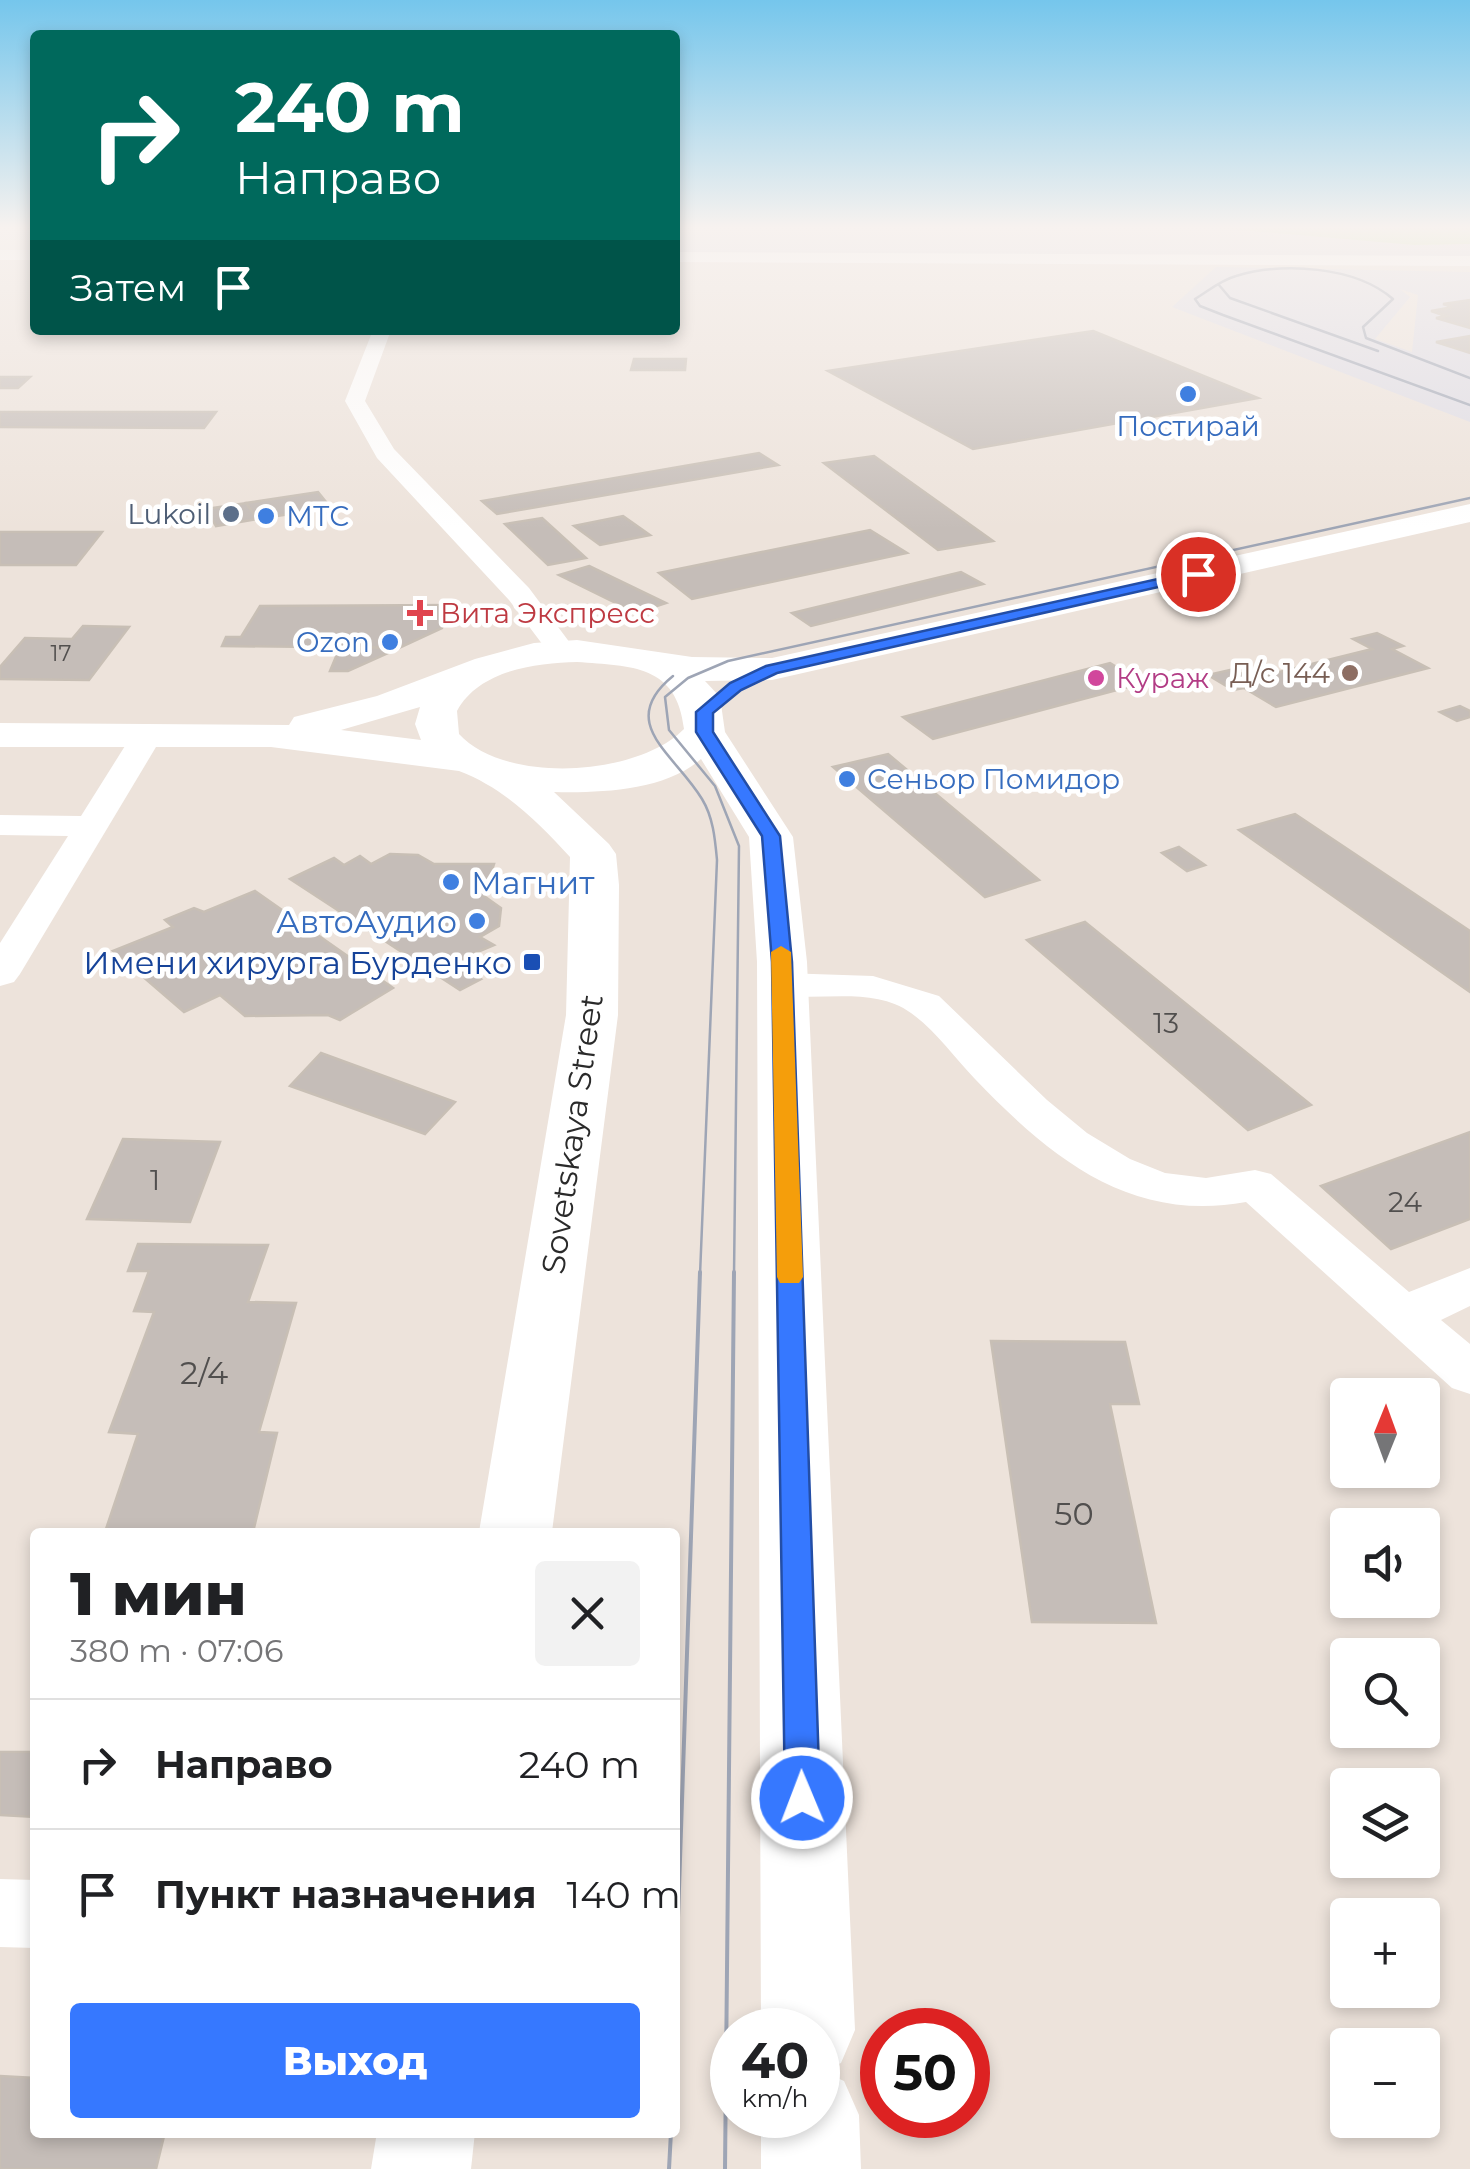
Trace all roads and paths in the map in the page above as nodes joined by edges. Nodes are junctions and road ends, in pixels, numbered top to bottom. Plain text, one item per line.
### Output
1 (380, 335) edge
2 (1470, 513) edge
3 (562, 651) junction
4 (666, 665) junction
5 (485, 668) junction
6 (772, 669) junction
7 (705, 722) junction
8 (0, 736) edge
9 (146, 736) junction
10 (271, 736) junction
11 (485, 766) junction
12 (0, 826) edge
13 (91, 826) junction
14 (0, 974) edge
15 (782, 985) junction
16 (1470, 1286) edge
17 (1403, 1316) junction
18 (1470, 1374) edge
19 (516, 1528) edge
20 (0, 1913) edge
21 (30, 1914) edge
22 (807, 2008) edge
23 (425, 2138) edge
24 (810, 2138) edge
25 (421, 2169) edge
26 (811, 2169) edge

1 - 3 street
2 - 6 main road
3 - 4 main road, Sovetskaya Street
3 - 5 main road, Sovetskaya Street
4 - 6 main road, Sovetskaya Street
4 - 7 main road
5 - 10 main road
5 - 11 main road, Sovetskaya Street
6 - 7 main road, Sovetskaya Street
7 - 11 main road, Sovetskaya Street
7 - 15 main road
8 - 9 main road
9 - 10 main road
9 - 13 street
10 - 11 main road, Sovetskaya Street
11 - 19 main road, Sovetskaya Street
12 - 13 street
13 - 14 street
15 - 17 street
15 - 22 main road
16 - 17 street
17 - 18 street
20 - 21 street
23 - 25 main road
24 - 26 main road

